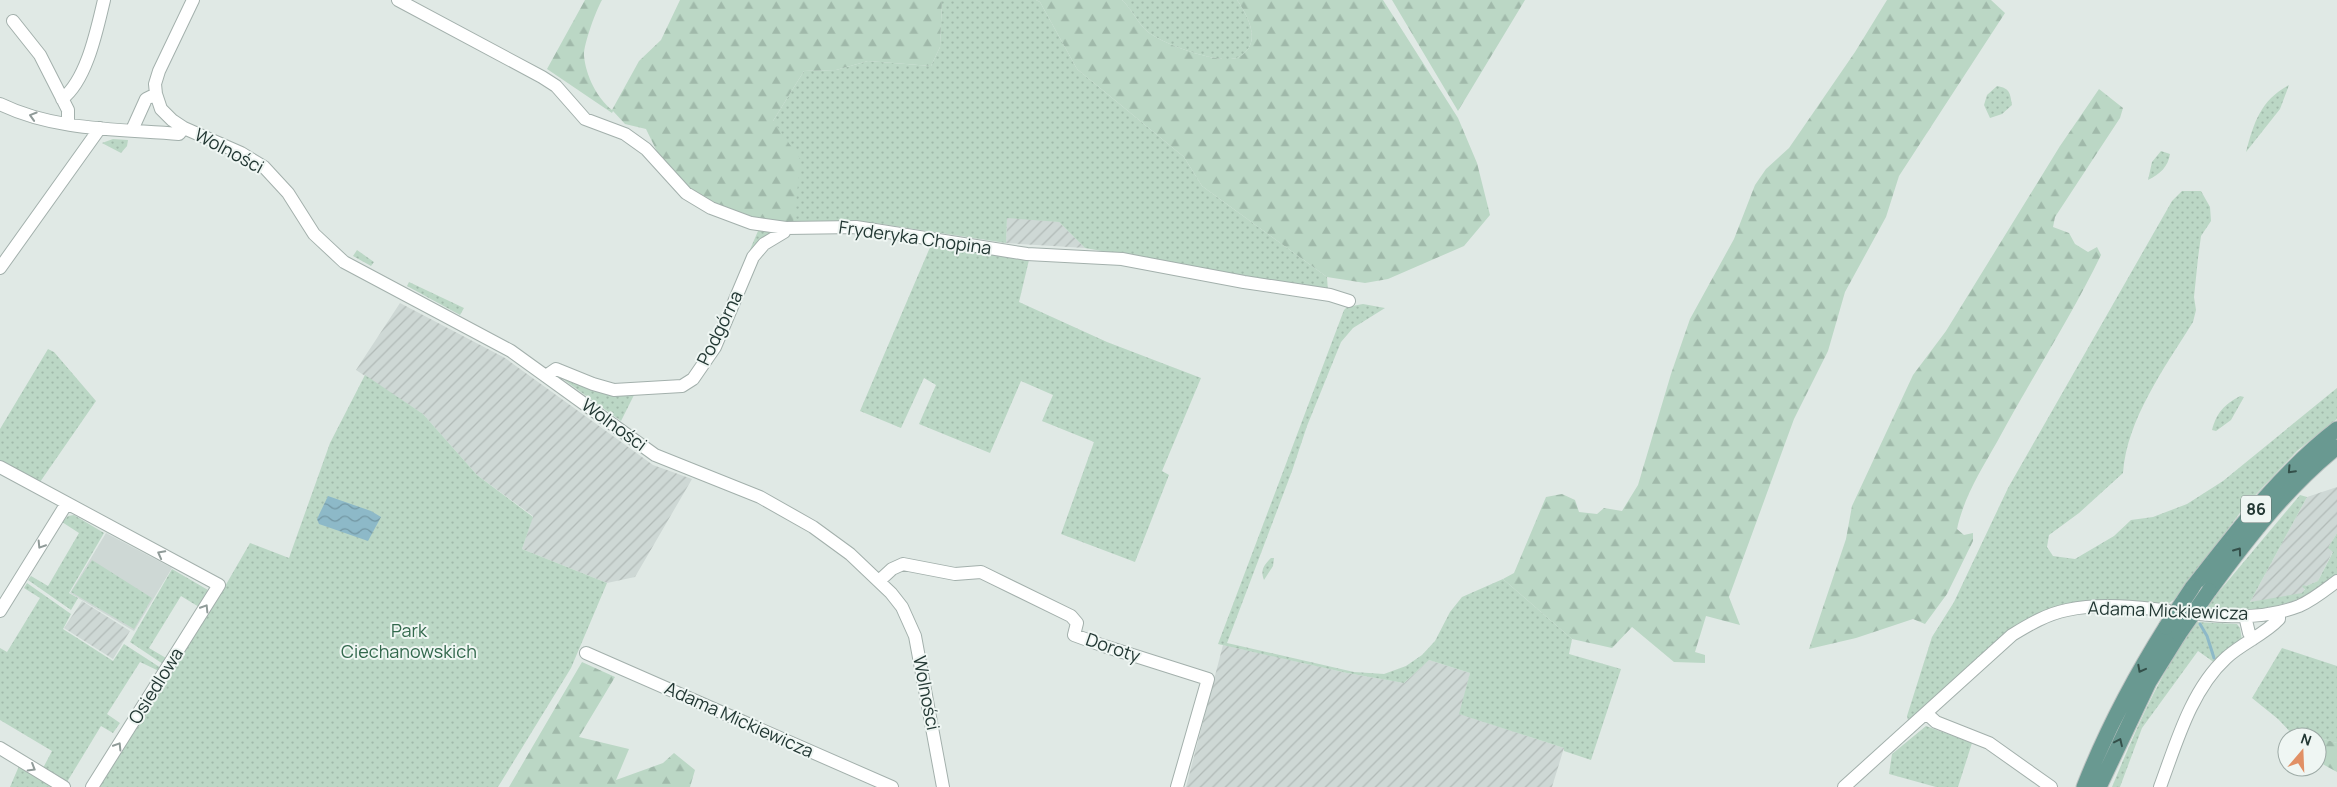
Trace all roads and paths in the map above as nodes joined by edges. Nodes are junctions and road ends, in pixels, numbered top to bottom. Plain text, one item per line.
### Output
1 (104, 0) edge
2 (193, 0) edge
3 (398, 0) edge
4 (13, 21) dead end
5 (156, 94) junction
6 (62, 99) junction
7 (0, 104) edge
8 (68, 123) junction
9 (100, 128) junction
10 (184, 128) junction
11 (132, 130) junction
12 (786, 228) junction
13 (0, 268) edge
14 (1349, 301) dead end
15 (546, 376) junction
16 (2337, 429) edge
17 (2337, 447) edge
18 (0, 467) edge
19 (67, 504) junction
20 (879, 581) junction
21 (2337, 581) edge
22 (0, 611) edge
23 (2279, 612) junction
24 (2245, 616) junction
25 (2172, 631) junction
26 (2253, 639) junction
27 (586, 653) dead end
28 (1926, 713) junction
29 (0, 748) edge
30 (64, 787) edge
31 (92, 787) edge
32 (892, 787) edge
33 (943, 787) edge
34 (1177, 787) edge
35 (1844, 787) edge
36 (2051, 787) edge
37 (2084, 787) edge
38 (2100, 787) edge
39 (2160, 787) edge

1 - 6 street
2 - 5 street
3 - 12 street, Fryderyka Chopina
4 - 6 street
5 - 10 street, Wolności
5 - 11 street
6 - 8 street
8 -> 7 street
8 - 9 street
9 - 11 street
9 - 13 street
10 - 11 street, Wolności
10 - 15 street, Wolności
12 - 14 street, Fryderyka Chopina
12 - 15 street, Podgórna
15 - 20 street, Wolności
16 -> 25 main road, 86, bridge
25 -> 17 main road, 86, bridge
18 - 19 street
19 -> 22 street
31 -> 19 street, Osiedlowa
20 - 33 street, Wolności
20 - 34 street, Doroty
21 - 23 street, Adama Mickiewicza
23 - 24 street, Adama Mickiewicza
23 - 26 street
24 - 26 street
24 - 28 street, Adama Mickiewicza
25 -> 37 main road, 86
38 -> 25 main road, 86
26 - 39 street
27 - 32 street, Adama Mickiewicza
28 - 35 street, Adama Mickiewicza
28 - 36 street
29 -> 30 street

